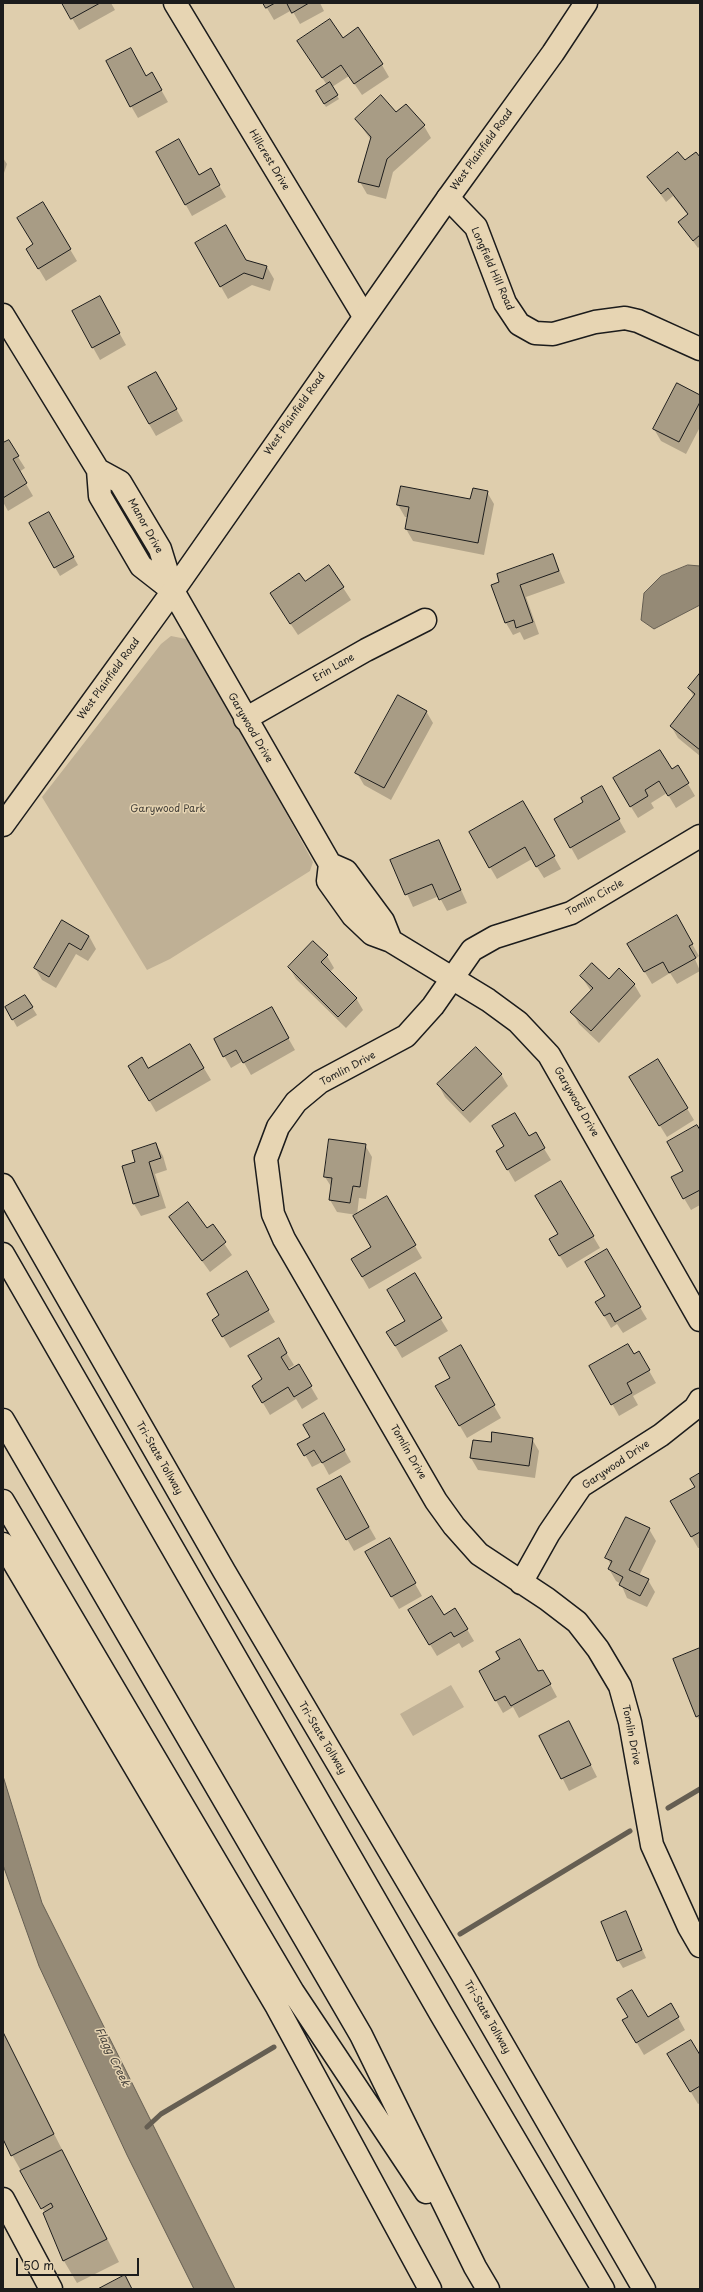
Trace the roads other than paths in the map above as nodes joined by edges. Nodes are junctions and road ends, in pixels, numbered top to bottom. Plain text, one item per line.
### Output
1 (175, 3) edge
2 (586, 3) edge
3 (448, 198) junction
4 (3, 315) edge
5 (364, 316) junction
6 (700, 349) edge
7 (173, 591) junction
8 (425, 620) dead end
9 (245, 719) junction
10 (3, 825) edge
11 (700, 836) edge
12 (450, 978) junction
13 (3, 1185) edge
14 (3, 1254) edge
15 (700, 1320) edge
16 (700, 1400) edge
17 (3, 1420) edge
18 (3, 1501) edge
19 (3, 1544) edge
20 (521, 1583) junction
21 (700, 1946) edge
22 (3, 2199) edge
23 (475, 2267) junction
24 (51, 2289) edge
25 (430, 2289) edge
26 (488, 2289) edge
27 (603, 2289) edge
28 (644, 2289) edge

1 - 5 main road, Hillcrest Drive
2 - 3 main road, West Plainfield Road
3 - 5 main road, West Plainfield Road
3 - 6 main road, Longfield Hill Road
4 - 7 main road, Manor Drive
5 - 7 main road, West Plainfield Road
7 - 9 main road, Garywood Drive
7 - 10 main road, West Plainfield Road
8 - 9 main road, Erin Lane
9 - 12 main road, Garywood Drive
11 - 12 main road, Tomlin Circle
12 - 15 main road, Garywood Drive
12 - 20 main road, Tomlin Drive
13 - 28 main road, Tri-State Tollway
14 - 27 main road
16 - 20 main road, Garywood Drive
17 - 23 main road
18 - 23 main road
19 - 25 main road
20 - 21 main road, Tomlin Drive
22 - 24 main road
23 - 26 main road

